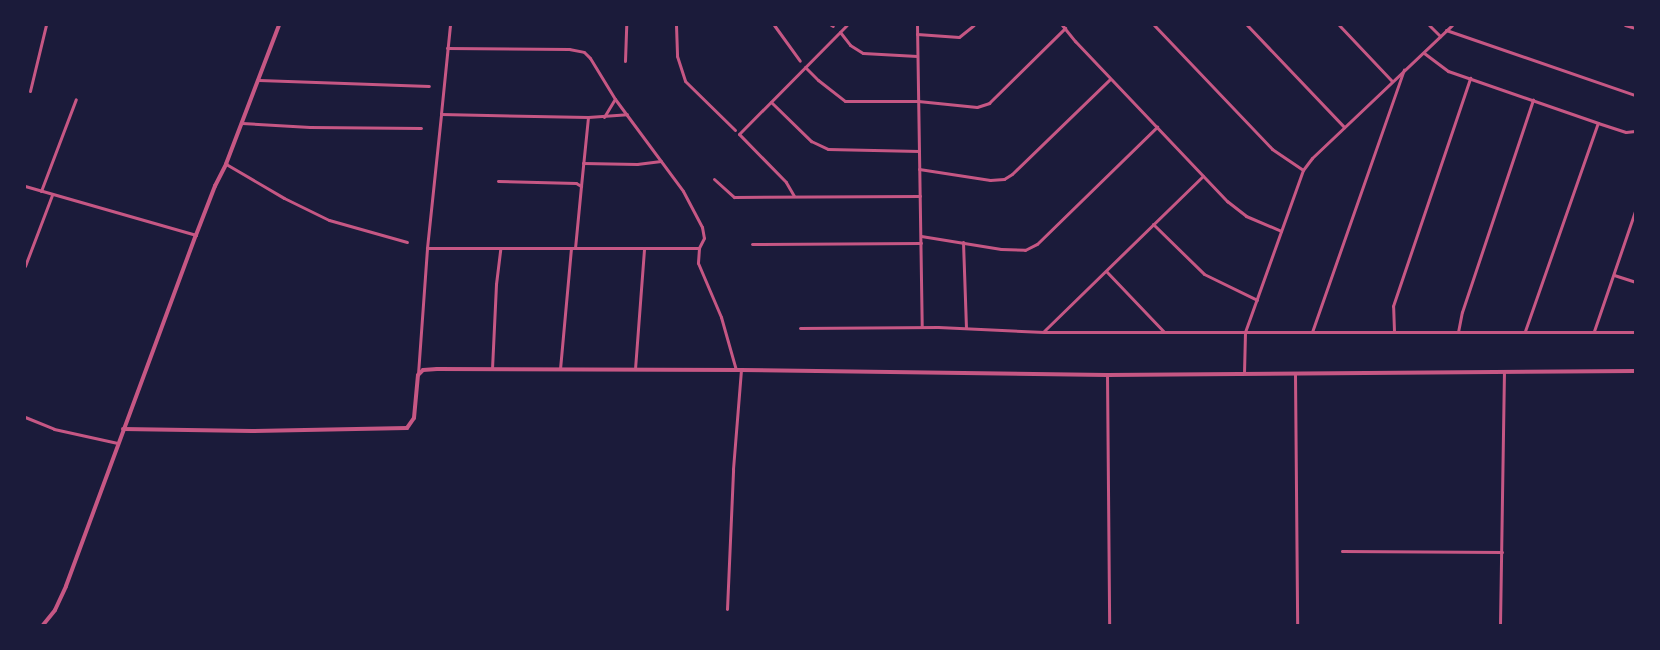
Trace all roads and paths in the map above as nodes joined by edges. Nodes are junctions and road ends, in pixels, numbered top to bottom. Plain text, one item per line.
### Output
1 (46, 25) edge
2 (279, 25) edge
3 (450, 25) edge
4 (626, 25) edge
5 (676, 25) edge
6 (774, 25) edge
7 (847, 25) edge
8 (917, 25) edge
9 (974, 25) edge
10 (1154, 25) edge
11 (1247, 25) edge
12 (1339, 25) edge
13 (1429, 25) edge
14 (1452, 25) edge
15 (1625, 25) edge
16 (1064, 27) edge
17 (1635, 28) edge
18 (1446, 30) junction
19 (840, 32) junction
20 (917, 34) junction
21 (1440, 36) junction
22 (447, 48) junction
23 (1424, 53) junction
24 (917, 56) junction
25 (625, 61) dead end
26 (800, 61) dead end
27 (805, 67) junction
28 (1404, 70) junction
29 (1470, 78) junction
30 (1110, 79) junction
31 (259, 80) junction
32 (1392, 81) junction
33 (428, 86) dead end
34 (30, 91) dead end
35 (1635, 95) edge
36 (615, 98) junction
37 (76, 99) dead end
38 (1533, 100) junction
39 (918, 101) junction
40 (772, 102) junction
41 (441, 114) junction
42 (627, 114) junction
43 (604, 116) junction
44 (588, 117) junction
45 (242, 123) junction
46 (1598, 123) junction
47 (1157, 127) junction
48 (1344, 127) junction
49 (421, 128) dead end
50 (735, 130) dead end
51 (1635, 131) edge
52 (919, 151) junction
53 (661, 161) junction
54 (583, 163) junction
55 (226, 164) junction
56 (919, 169) junction
57 (1303, 170) junction
58 (1203, 176) junction
59 (714, 179) dead end
60 (498, 181) dead end
61 (25, 186) edge
62 (581, 186) junction
63 (41, 190) junction
64 (52, 195) junction
65 (794, 196) junction
66 (920, 196) junction
67 (1635, 213) edge
68 (1154, 224) junction
69 (1281, 231) junction
70 (196, 235) junction
71 (921, 236) junction
72 (407, 242) dead end
73 (963, 242) junction
74 (921, 243) junction
75 (752, 244) dead end
76 (427, 248) junction
77 (573, 248) junction
78 (644, 248) junction
79 (690, 248) junction
80 (698, 248) junction
81 (500, 249) junction
82 (697, 255) junction
83 (25, 266) edge
84 (1106, 271) junction
85 (1614, 275) junction
86 (1635, 282) edge
87 (1257, 300) junction
88 (922, 327) junction
89 (800, 328) dead end
90 (966, 328) junction
91 (1394, 331) junction
92 (1525, 331) junction
93 (1594, 331) junction
94 (1044, 332) junction
95 (1164, 332) junction
96 (1245, 332) junction
97 (1312, 332) junction
98 (1458, 332) junction
99 (1635, 332) edge
100 (419, 365) junction
101 (492, 369) junction
102 (560, 369) junction
103 (635, 369) junction
104 (423, 370) junction
105 (736, 370) junction
106 (741, 370) junction
107 (1504, 371) junction
108 (1635, 371) edge
109 (1244, 373) junction
110 (418, 375) junction
111 (1107, 375) junction
112 (1295, 375) junction
113 (25, 417) edge
114 (123, 429) junction
115 (117, 443) junction
116 (1342, 552) dead end
117 (1502, 552) junction
118 (727, 609) dead end
119 (43, 625) edge
120 (1109, 625) edge
121 (1297, 625) edge
122 (1500, 625) edge

1 - 34 street
2 - 31 street
3 - 22 street
4 - 25 street
5 - 50 street
6 - 26 street
7 - 19 street
8 - 20 street
9 - 20 street
10 - 57 street
11 - 48 street
12 - 32 street
13 - 21 street
14 - 18 street
15 - 17 street
16 - 30 street
16 - 39 street
18 - 21 street
18 - 35 street
19 - 24 street
19 - 27 street
20 - 24 street
21 - 23 street
22 - 36 street
22 - 41 street
23 - 28 street
23 - 29 street
24 - 39 street
27 - 39 street
27 - 40 street
28 - 32 street
28 - 97 street
29 - 38 street
29 - 91 street
30 - 47 street
30 - 56 street
31 - 33 street
31 - 45 street
32 - 48 street
36 - 42 street
36 - 43 street
37 - 63 street
38 - 46 street
38 - 98 street
39 - 52 street
40 - 52 street
40 - 65 street
41 - 44 street
41 - 76 street
42 - 43 street
42 - 53 street
43 - 44 street
44 - 54 street
45 - 49 street
45 - 55 street
46 - 51 street
46 - 92 street
47 - 58 street
47 - 73 street
48 - 57 street
52 - 56 street
53 - 54 street
53 - 80 street
54 - 62 street
55 - 70 street
55 - 72 street
56 - 66 street
57 - 69 street
58 - 68 street
58 - 69 street
59 - 65 street
60 - 62 street
61 - 63 street
62 - 77 street
63 - 64 street
64 - 70 street
64 - 83 street
65 - 66 street
66 - 71 street
67 - 85 street
68 - 84 street
68 - 87 street
69 - 87 street
70 - 114 street
71 - 73 street
71 - 74 street
73 - 90 street
74 - 75 street
74 - 88 street
76 - 81 street
76 - 100 street
77 - 78 street
77 - 81 street
77 - 102 street
78 - 79 street
78 - 103 street
79 - 80 street
79 - 82 street
80 - 82 street
81 - 101 street
82 - 105 street
84 - 94 street
84 - 95 street
85 - 86 street
85 - 93 street
87 - 96 street
88 - 89 street
88 - 90 street
90 - 94 street
91 - 97 street
91 - 98 street
92 - 93 street
92 - 98 street
93 - 99 street
94 - 95 street
95 - 96 street
96 - 97 street
96 - 109 street
100 - 104 street
100 - 110 street
101 - 102 street
101 - 104 street
102 - 103 street
103 - 105 street
104 - 110 street
105 - 106 street
106 - 111 street
106 - 118 street
107 - 108 street
107 - 112 street
107 - 117 street
109 - 111 street
109 - 112 street
110 - 114 street
111 - 120 street
112 - 121 street
113 - 115 street
114 - 115 street
115 - 119 street
116 - 117 street
117 - 122 street

